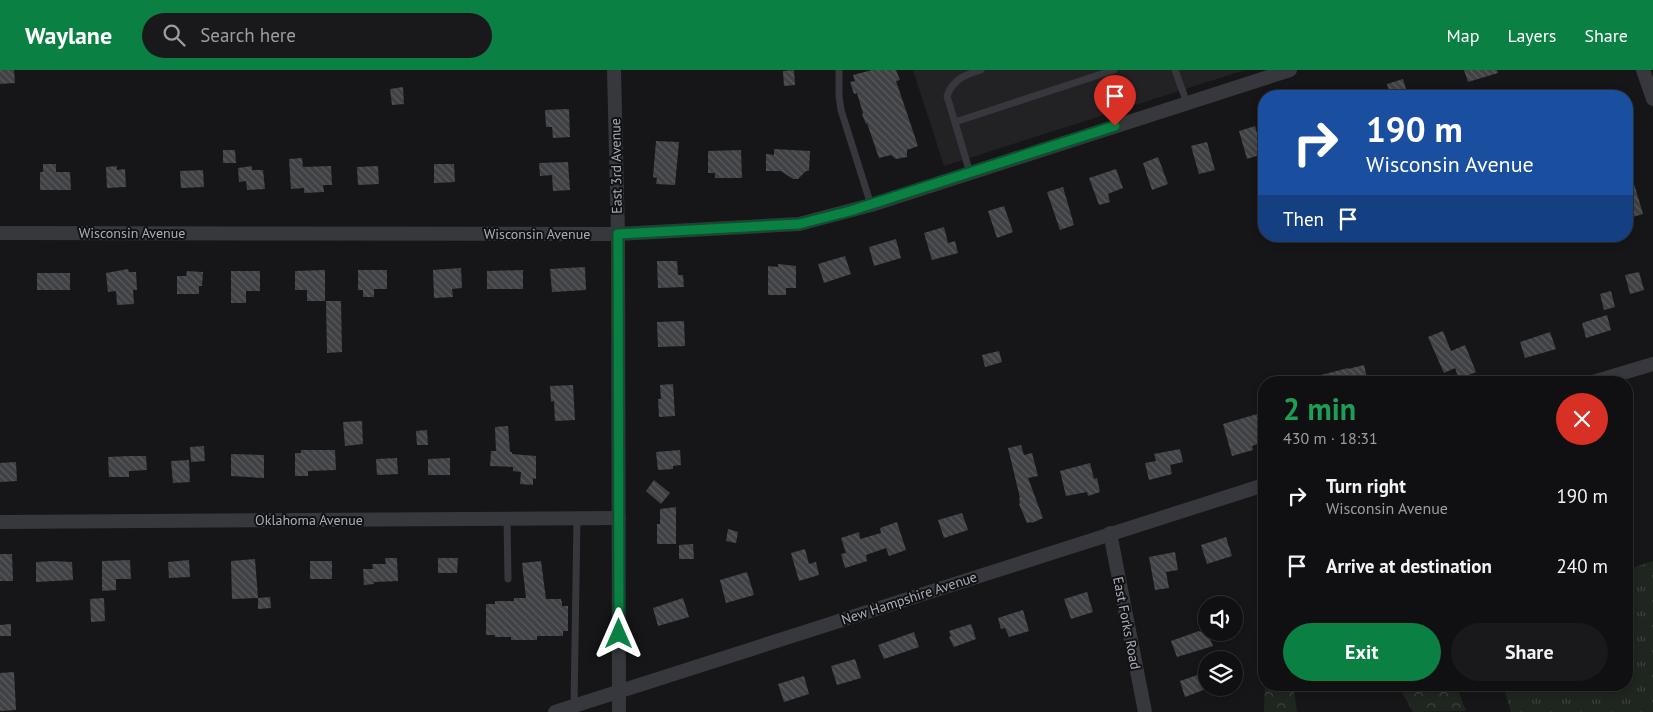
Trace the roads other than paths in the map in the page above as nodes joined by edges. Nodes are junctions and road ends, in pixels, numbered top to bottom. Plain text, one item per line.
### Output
1 (614, 70) edge
2 (839, 70) edge
3 (981, 70) edge
4 (1114, 70) edge
5 (1175, 70) edge
6 (1290, 70) edge
7 (1643, 70) edge
8 (1653, 99) edge
9 (1187, 103) junction
10 (955, 122) junction
11 (970, 173) junction
12 (871, 205) junction
13 (0, 233) edge
14 (618, 234) junction
15 (1653, 364) edge
16 (1613, 376) edge
17 (1258, 487) edge
18 (576, 518) junction
19 (618, 518) junction
20 (506, 519) junction
21 (0, 522) edge
22 (1110, 534) junction
23 (508, 579) dead end
24 (619, 693) junction
25 (574, 706) junction
26 (555, 712) edge
27 (619, 712) edge
28 (1145, 712) edge

1 - 14 street, East 3rd Avenue
2 - 12 lane
3 - 10 lane
4 - 10 lane
5 - 9 lane
6 - 9 street, Wisconsin Avenue
7 - 8 street
9 - 11 street, Wisconsin Avenue
10 - 11 lane
11 - 12 street, Wisconsin Avenue
12 - 14 street, Wisconsin Avenue
13 - 14 street, Wisconsin Avenue
14 - 19 street, East 3rd Avenue
15 - 16 street
17 - 22 street, New Hampshire Avenue
18 - 19 street, Oklahoma Avenue
18 - 20 street, Oklahoma Avenue
18 - 25 lane
19 - 24 street, East 3rd Avenue
20 - 21 street, Oklahoma Avenue
20 - 23 lane
22 - 24 street, New Hampshire Avenue
22 - 28 street, East Forks Road
24 - 25 street, New Hampshire Avenue
24 - 27 street, East 3rd Avenue
25 - 26 street, New Hampshire Avenue

